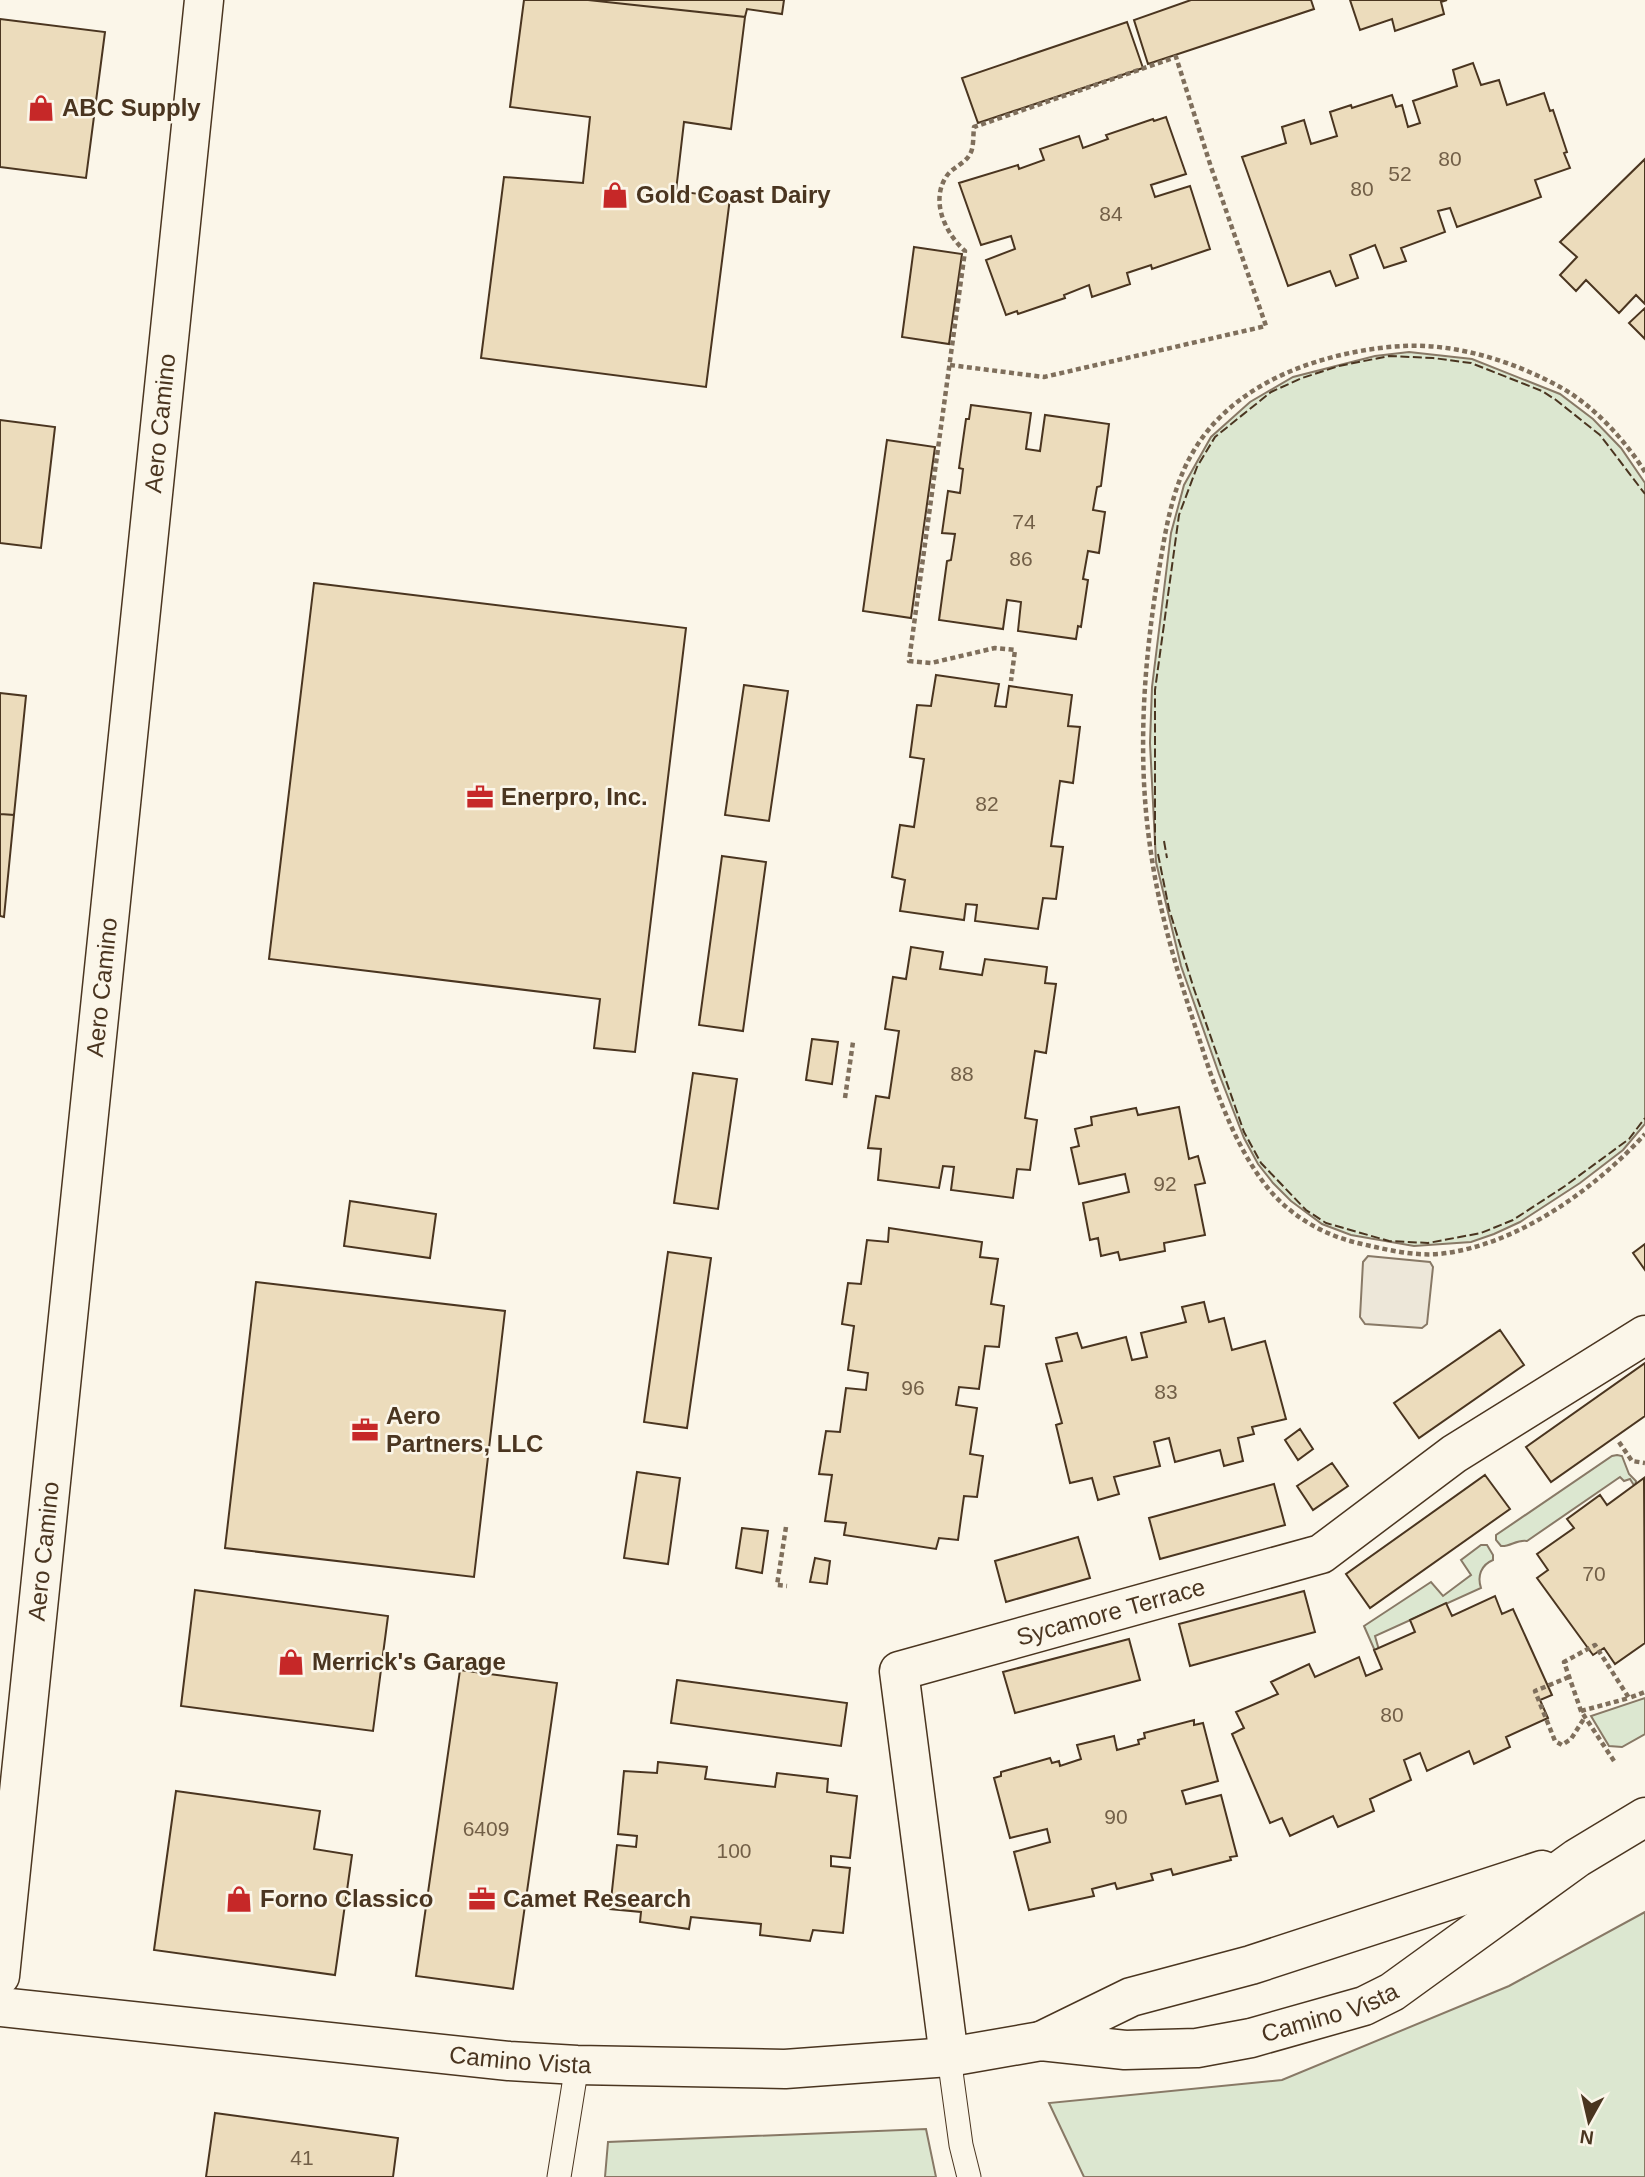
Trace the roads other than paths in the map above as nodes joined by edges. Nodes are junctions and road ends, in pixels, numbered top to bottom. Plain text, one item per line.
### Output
1 (204, 0) edge
2 (1645, 1335) edge
3 (1645, 1816) edge
4 (1577, 1858) junction
5 (0, 1976) edge
6 (0, 2007) edge
7 (1041, 2041) junction
8 (949, 2057) junction
9 (577, 2065) junction
10 (559, 2177) edge
11 (969, 2177) edge

1 - 5 street, Aero Camino
2 - 8 street, Sycamore Terrace
3 - 4 street, Camino Vista
4 - 7 street, Camino Vista
4 - 7 street, Camino Vista
6 - 9 street, Camino Vista
7 - 8 street, Camino Vista
8 - 9 street, Camino Vista
8 - 11 lane
9 - 10 lane

